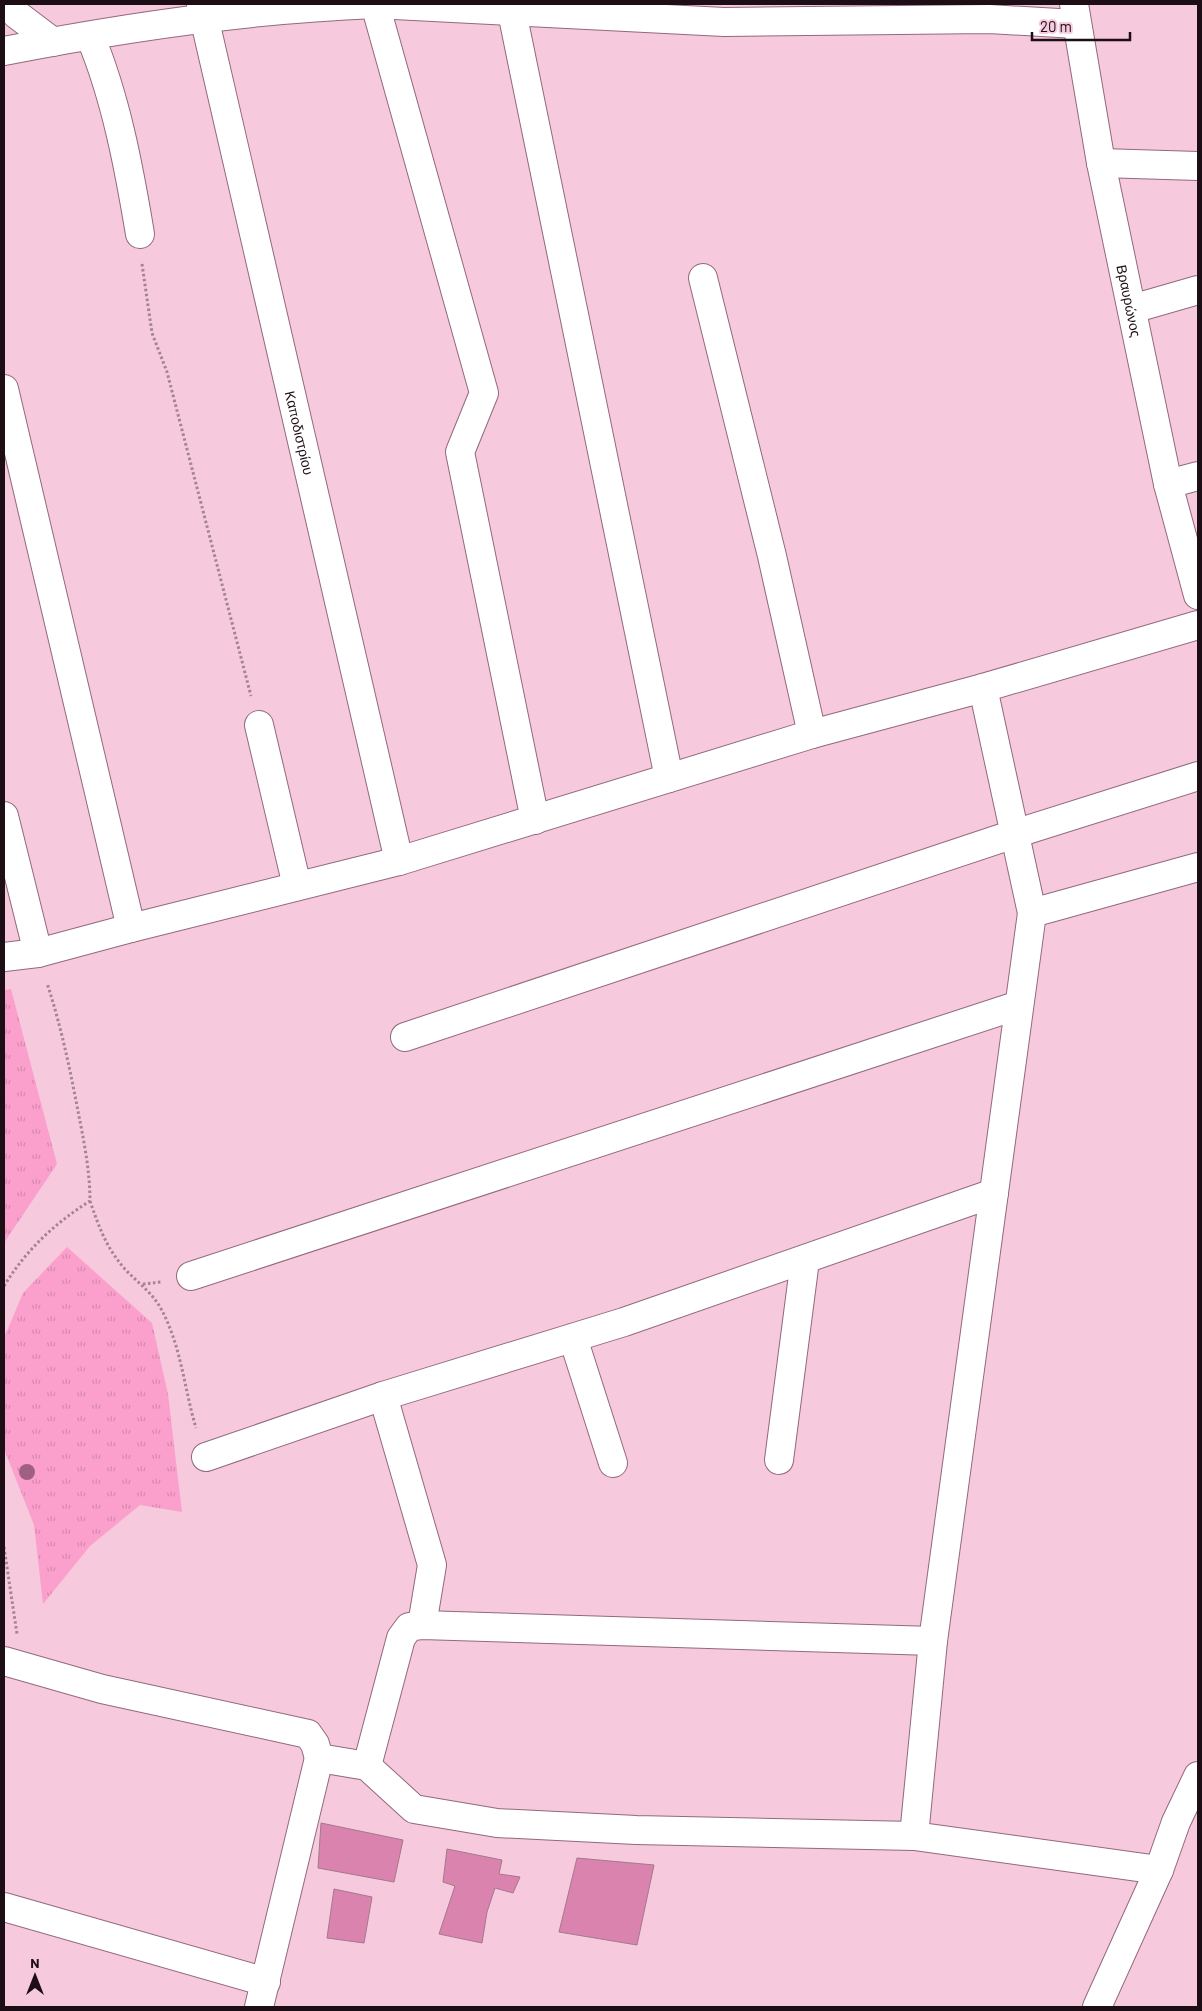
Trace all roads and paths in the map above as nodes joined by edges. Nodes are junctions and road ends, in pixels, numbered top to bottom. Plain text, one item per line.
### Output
1 (9, 4) edge
2 (375, 4) edge
3 (322, 5) edge
4 (202, 11) edge
5 (512, 12) junction
6 (1075, 14) edge
7 (90, 36) junction
8 (53, 42) junction
9 (4, 51) edge
10 (1101, 162) junction
11 (1198, 166) edge
12 (140, 234) joint
13 (703, 278) dead end
14 (1198, 290) edge
15 (1132, 310) junction
16 (4, 388) edge
17 (1198, 476) edge
18 (1168, 484) junction
19 (1198, 596) edge
20 (1198, 625) edge
21 (983, 688) junction
22 (259, 725) joint
23 (812, 734) junction
24 (1198, 776) edge
25 (669, 778) junction
26 (4, 816) edge
27 (535, 820) junction
28 (1014, 834) junction
29 (399, 861) junction
30 (1198, 867) edge
31 (297, 886) junction
32 (1032, 913) junction
33 (130, 928) junction
34 (38, 953) junction
35 (4, 957) edge
36 (1019, 1005) junction
37 (405, 1037) dead end
38 (994, 1194) junction
39 (90, 1200) junction
40 (805, 1260) junction
41 (191, 1276) dead end
42 (4, 1286) edge
43 (573, 1338) junction
44 (383, 1396) junction
45 (206, 1457) joint
46 (779, 1460) dead end
47 (613, 1463) dead end
48 (4, 1547) edge
49 (422, 1624) junction
50 (933, 1641) junction
51 (12, 1662) edge
52 (319, 1758) junction
53 (367, 1766) junction
54 (1198, 1776) edge
55 (914, 1836) junction
56 (1159, 1870) junction
57 (4, 1907) edge
58 (262, 1995) edge
59 (1096, 2007) edge

1 - 8 street
2 - 3 street
2 - 5 street
2 - 27 street
3 - 4 street
4 - 7 street
4 - 29 street, Καποδιστρίου
5 - 6 street
5 - 25 street
6 - 10 street, Βραυρώνος
7 - 8 street
7 - 12 street
8 - 9 street
10 - 11 street
10 - 15 street, Βραυρώνος
12 - 22 path
13 - 23 street
14 - 15 street
15 - 18 street, Βραυρώνος
16 - 33 street
17 - 18 street
18 - 19 street, Βραυρώνος
20 - 21 street
21 - 23 street
21 - 28 street
22 - 31 street
23 - 25 street
24 - 28 street
25 - 27 street
26 - 34 street
27 - 29 street
28 - 32 street
28 - 37 street
29 - 31 street
30 - 32 street
31 - 33 street
32 - 36 street
33 - 34 street
34 - 35 street
34 - 39 path
36 - 38 street
36 - 41 street
38 - 40 street
38 - 50 street
39 - 42 path
39 - 45 path
40 - 43 street
40 - 46 street
43 - 44 street
43 - 47 street
44 - 45 street
44 - 49 street
48 - 51 path
49 - 50 street
49 - 53 street
50 - 55 street
51 - 52 street
52 - 53 street
52 - 58 street
53 - 55 street
54 - 56 street
55 - 56 street
56 - 59 street
57 - 58 street

